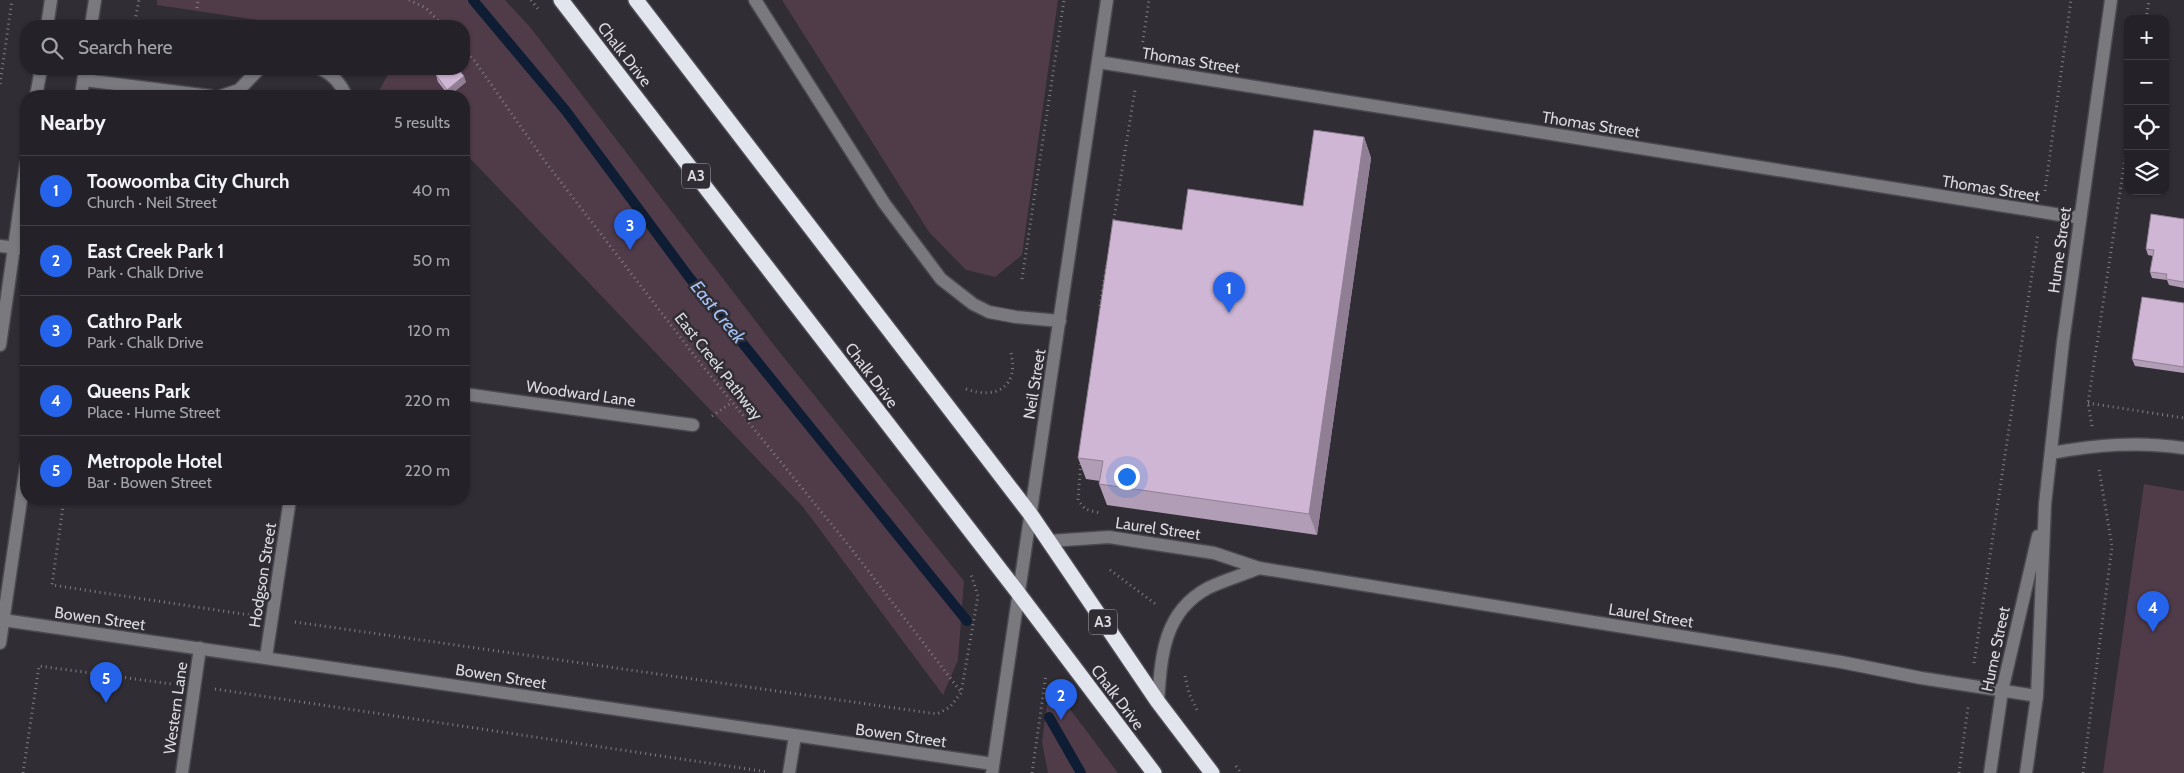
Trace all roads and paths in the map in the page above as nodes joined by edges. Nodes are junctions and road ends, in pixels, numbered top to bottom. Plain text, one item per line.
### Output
1 (12, 0) edge
2 (51, 0) edge
3 (95, 0) edge
4 (139, 0) edge
5 (198, 0) edge
6 (409, 0) edge
7 (561, 0) edge
8 (636, 0) edge
9 (755, 0) edge
10 (1064, 0) edge
11 (1106, 0) edge
12 (1149, 0) edge
13 (2071, 0) edge
14 (2111, 0) edge
15 (2149, 0) edge
16 (197, 8) dead end
17 (2147, 15) edge
18 (48, 20) edge
19 (92, 20) edge
20 (135, 20) edge
21 (437, 20) edge
22 (470, 56) edge
23 (1098, 62) junction
24 (1139, 68) junction
25 (40, 75) edge
26 (85, 75) edge
27 (91, 75) edge
28 (253, 75) edge
29 (329, 75) edge
30 (0, 84) edge
31 (37, 90) edge
32 (82, 90) edge
33 (176, 90) edge
34 (239, 90) edge
35 (343, 90) edge
36 (2126, 150) edge
37 (2042, 212) junction
38 (2080, 218) junction
39 (1112, 233) edge
40 (0, 246) edge
41 (20, 248) edge
42 (1107, 262) edge
43 (1022, 278) dead end
44 (1100, 310) edge
45 (1060, 321) junction
46 (0, 345) edge
47 (1011, 354) dead end
48 (962, 386) dead end
49 (470, 395) edge
50 (2088, 403) junction
51 (2184, 418) edge
52 (693, 425) dead end
53 (2095, 446) junction
54 (2184, 448) edge
55 (2051, 453) junction
56 (1081, 457) edge
57 (2045, 504) junction
58 (20, 505) edge
59 (63, 505) edge
60 (289, 505) edge
61 (1108, 514) dead end
62 (1031, 515) junction
63 (1050, 541) junction
64 (1259, 568) junction
65 (1019, 594) junction
66 (978, 596) dead end
67 (272, 619) junction
68 (4, 620) junction
69 (0, 643) edge
70 (200, 648) junction
71 (266, 657) junction
72 (1046, 674) dead end
73 (1971, 686) junction
74 (194, 687) junction
75 (2002, 691) junction
76 (961, 693) junction
77 (2037, 696) junction
78 (1158, 702) junction
79 (794, 736) junction
80 (993, 769) edge
81 (23, 773) edge
82 (182, 773) edge
83 (774, 773) edge
84 (789, 773) edge
85 (1032, 773) edge
86 (1154, 773) edge
87 (1212, 773) edge
88 (1959, 773) edge
89 (1990, 773) edge
90 (2026, 773) edge
91 (2083, 773) edge

1 - 30 path
2 - 18 street
3 - 19 street
4 - 20 path
5 - 16 path
6 - 21 path
7 - 65 highway, Chalk Drive / A3
8 - 62 highway, Chalk Drive / A3
9 - 45 street
10 - 43 path
11 - 23 street, Neil Street
12 - 24 path
13 - 37 path
14 - 38 street, Hume Street
15 - 17 path
22 - 76 path, East Creek Pathway
23 - 24 street, Thomas Street
23 - 45 street, Neil Street
24 - 37 street, Thomas Street
24 - 39 path
25 - 31 street
26 - 32 street
27 - 33 street
28 - 34 street
29 - 35 street
36 - 50 path
37 - 38 street, Thomas Street
37 - 73 path
38 - 55 street, Hume Street
40 - 41 street
41 - 46 street
42 - 44 path
45 - 62 street, Neil Street
47 - 48 path
49 - 52 street, Woodward Lane
50 - 51 path
50 - 53 path
53 - 54 street
53 - 55 street
53 - 91 path
55 - 57 street, Hume Street
56 - 61 path
57 - 75 street, Hume Street
57 - 77 street, Hume Street
58 - 68 street
59 - 67 path
60 - 67 street, Hodgson Street
62 - 63 highway, Chalk Drive / A3
62 - 65 street, Neil Street
63 - 64 street, Laurel Street
63 - 78 highway, Chalk Drive / A3
64 - 73 street, Laurel Street
64 - 78 street
65 - 80 street, Neil Street
65 - 86 highway, Chalk Drive / A3
66 - 76 path
67 - 71 street, Hodgson Street
67 - 76 path
68 - 69 street
68 - 70 street, Bowen Street
70 - 71 street, Bowen Street
70 - 74 street, Western Lane
71 - 79 street, Bowen Street
72 - 85 path
73 - 75 street, Laurel Street
73 - 88 path
74 - 81 path
74 - 82 street, Western Lane
74 - 83 path
75 - 77 street, Laurel Street
75 - 89 street, Hume Street
77 - 90 street, Hume Street
78 - 87 highway, Chalk Drive / A3
79 - 80 street, Bowen Street
79 - 84 street

